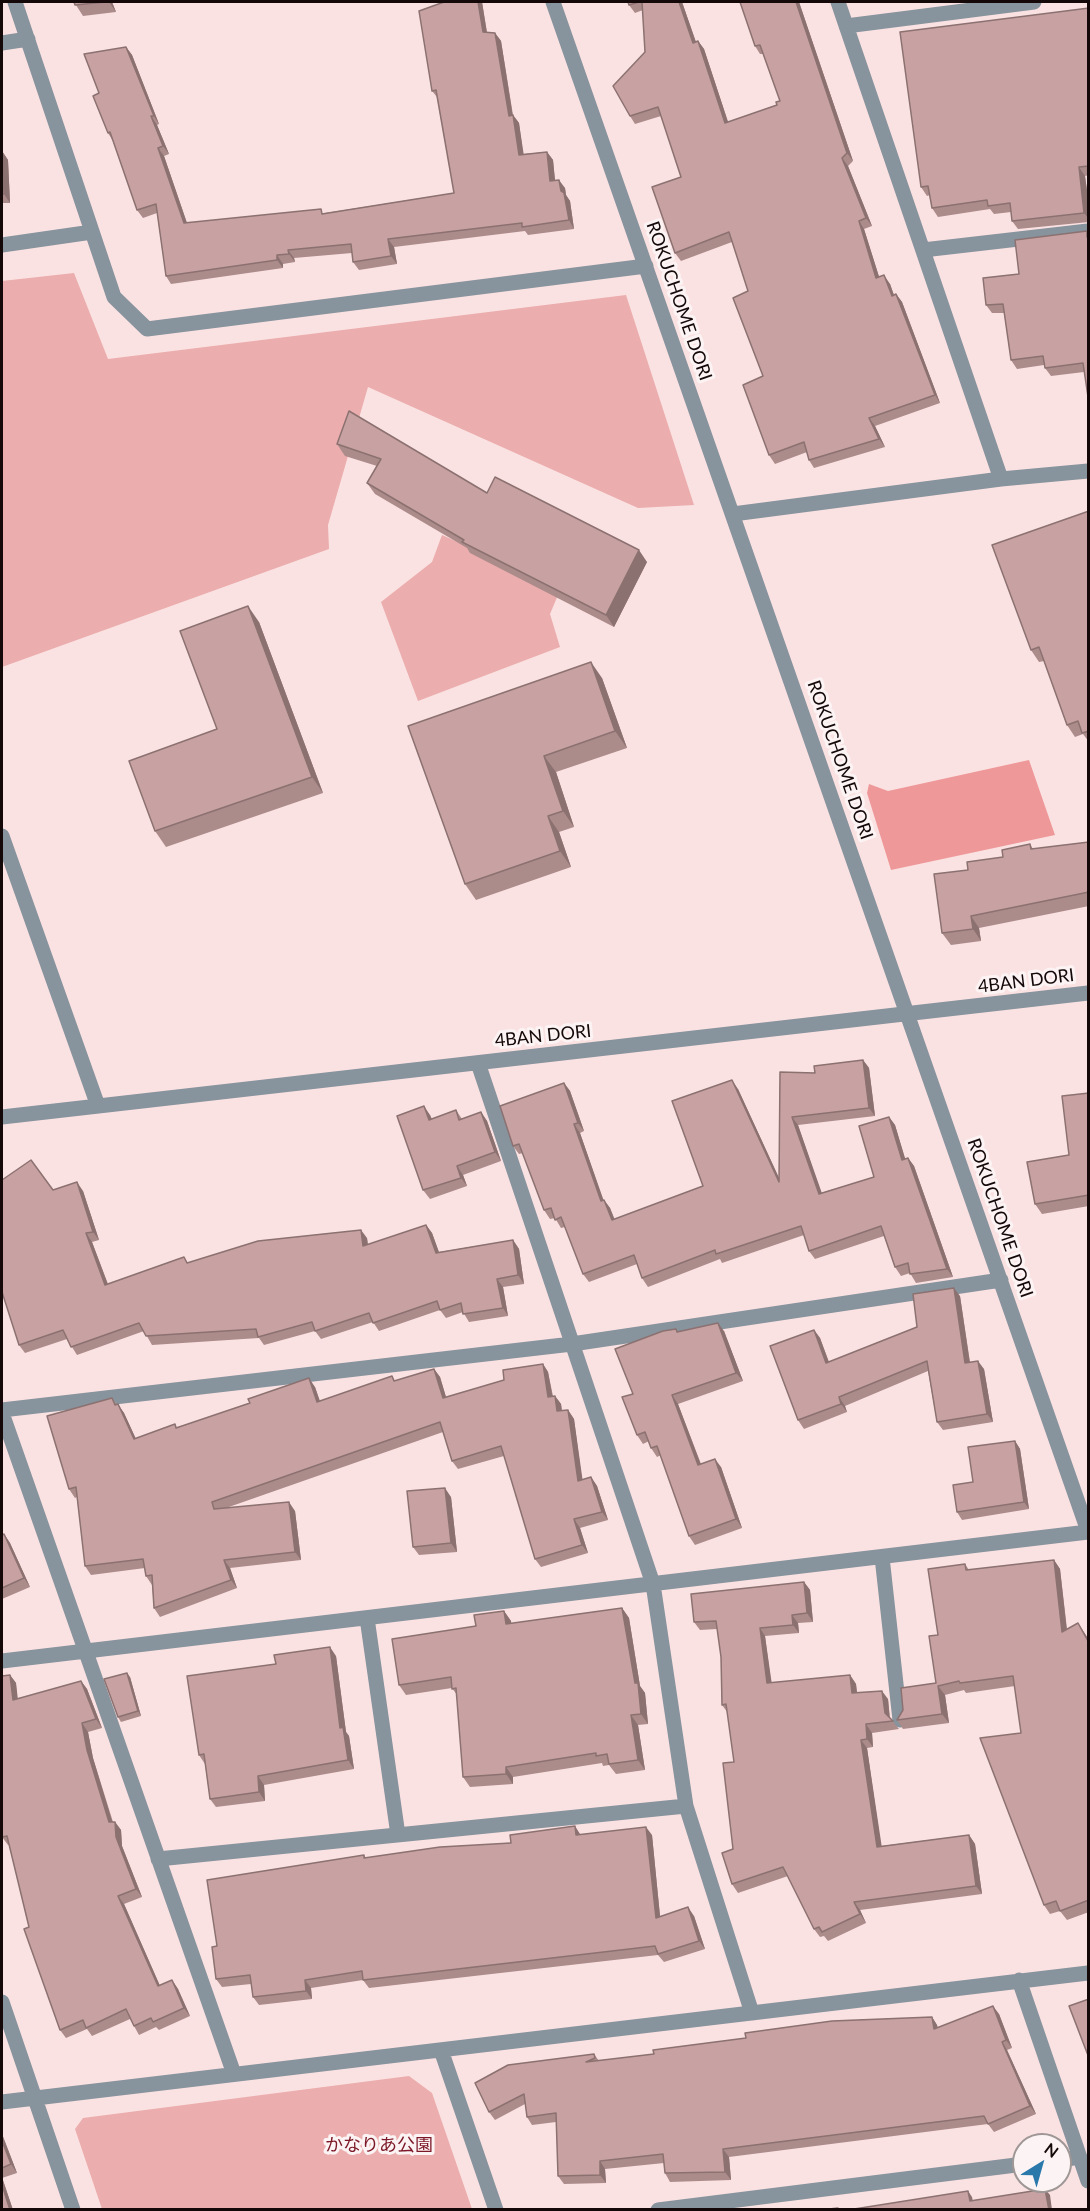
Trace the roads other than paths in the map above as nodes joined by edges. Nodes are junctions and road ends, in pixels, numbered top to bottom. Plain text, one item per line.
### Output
1 (15, 2) edge
2 (554, 2) edge
3 (838, 2) edge
4 (1034, 2) edge
5 (846, 26) junction
6 (28, 39) junction
7 (2, 43) edge
8 (1089, 231) edge
9 (92, 232) junction
10 (2, 245) edge
11 (923, 250) junction
12 (646, 266) junction
13 (1089, 471) edge
14 (1001, 479) junction
15 (733, 514) junction
16 (2, 836) edge
17 (1089, 993) edge
18 (908, 1014) junction
19 (478, 1063) junction
20 (98, 1106) junction
21 (2, 1117) edge
22 (1001, 1280) junction
23 (572, 1344) junction
24 (2, 1411) edge
25 (1089, 1532) edge
26 (882, 1557) junction
27 (653, 1584) junction
28 (367, 1618) junction
29 (86, 1652) junction
30 (2, 1661) edge
31 (900, 1720) edge
32 (686, 1806) junction
33 (398, 1835) junction
34 (159, 1859) junction
35 (1089, 1972) edge
36 (1019, 1980) junction
37 (2, 2002) edge
38 (752, 2013) junction
39 (441, 2050) junction
40 (234, 2074) junction
41 (35, 2098) junction
42 (2, 2102) edge
43 (1080, 2157) junction
44 (1072, 2158) edge
45 (1012, 2166) edge
46 (1089, 2181) edge
47 (708, 2206) edge
48 (73, 2210) edge
49 (496, 2210) edge
50 (658, 2210) edge

1 - 6 street
2 - 12 street, ROKUCHOME DORI
3 - 5 street
4 - 5 street
5 - 11 street
6 - 7 street
6 - 9 street
8 - 11 street
9 - 10 street
9 - 12 street
11 - 14 street
12 - 15 street, ROKUCHOME DORI
13 - 14 street
14 - 15 street
15 - 18 street, ROKUCHOME DORI
16 - 20 street
17 - 18 street, 4BAN DORI
18 - 19 street, 4BAN DORI
18 - 22 street, ROKUCHOME DORI
19 - 20 street, 4BAN DORI
19 - 23 street
20 - 21 street, 4BAN DORI
22 - 23 street
22 - 25 street, ROKUCHOME DORI
23 - 24 street
23 - 27 street
24 - 29 street
25 - 26 street
26 - 27 street
26 - 31 street
27 - 28 street
27 - 32 street
28 - 29 street
28 - 33 street
29 - 30 street
29 - 34 street
32 - 33 street
32 - 38 street
33 - 34 street
34 - 40 street
35 - 36 street
36 - 38 street
36 - 43 street
37 - 41 street
38 - 39 street
39 - 40 street
39 - 49 street
40 - 41 street
41 - 42 street
41 - 48 street
43 - 44 street
43 - 46 street
45 - 47 street
47 - 50 street

